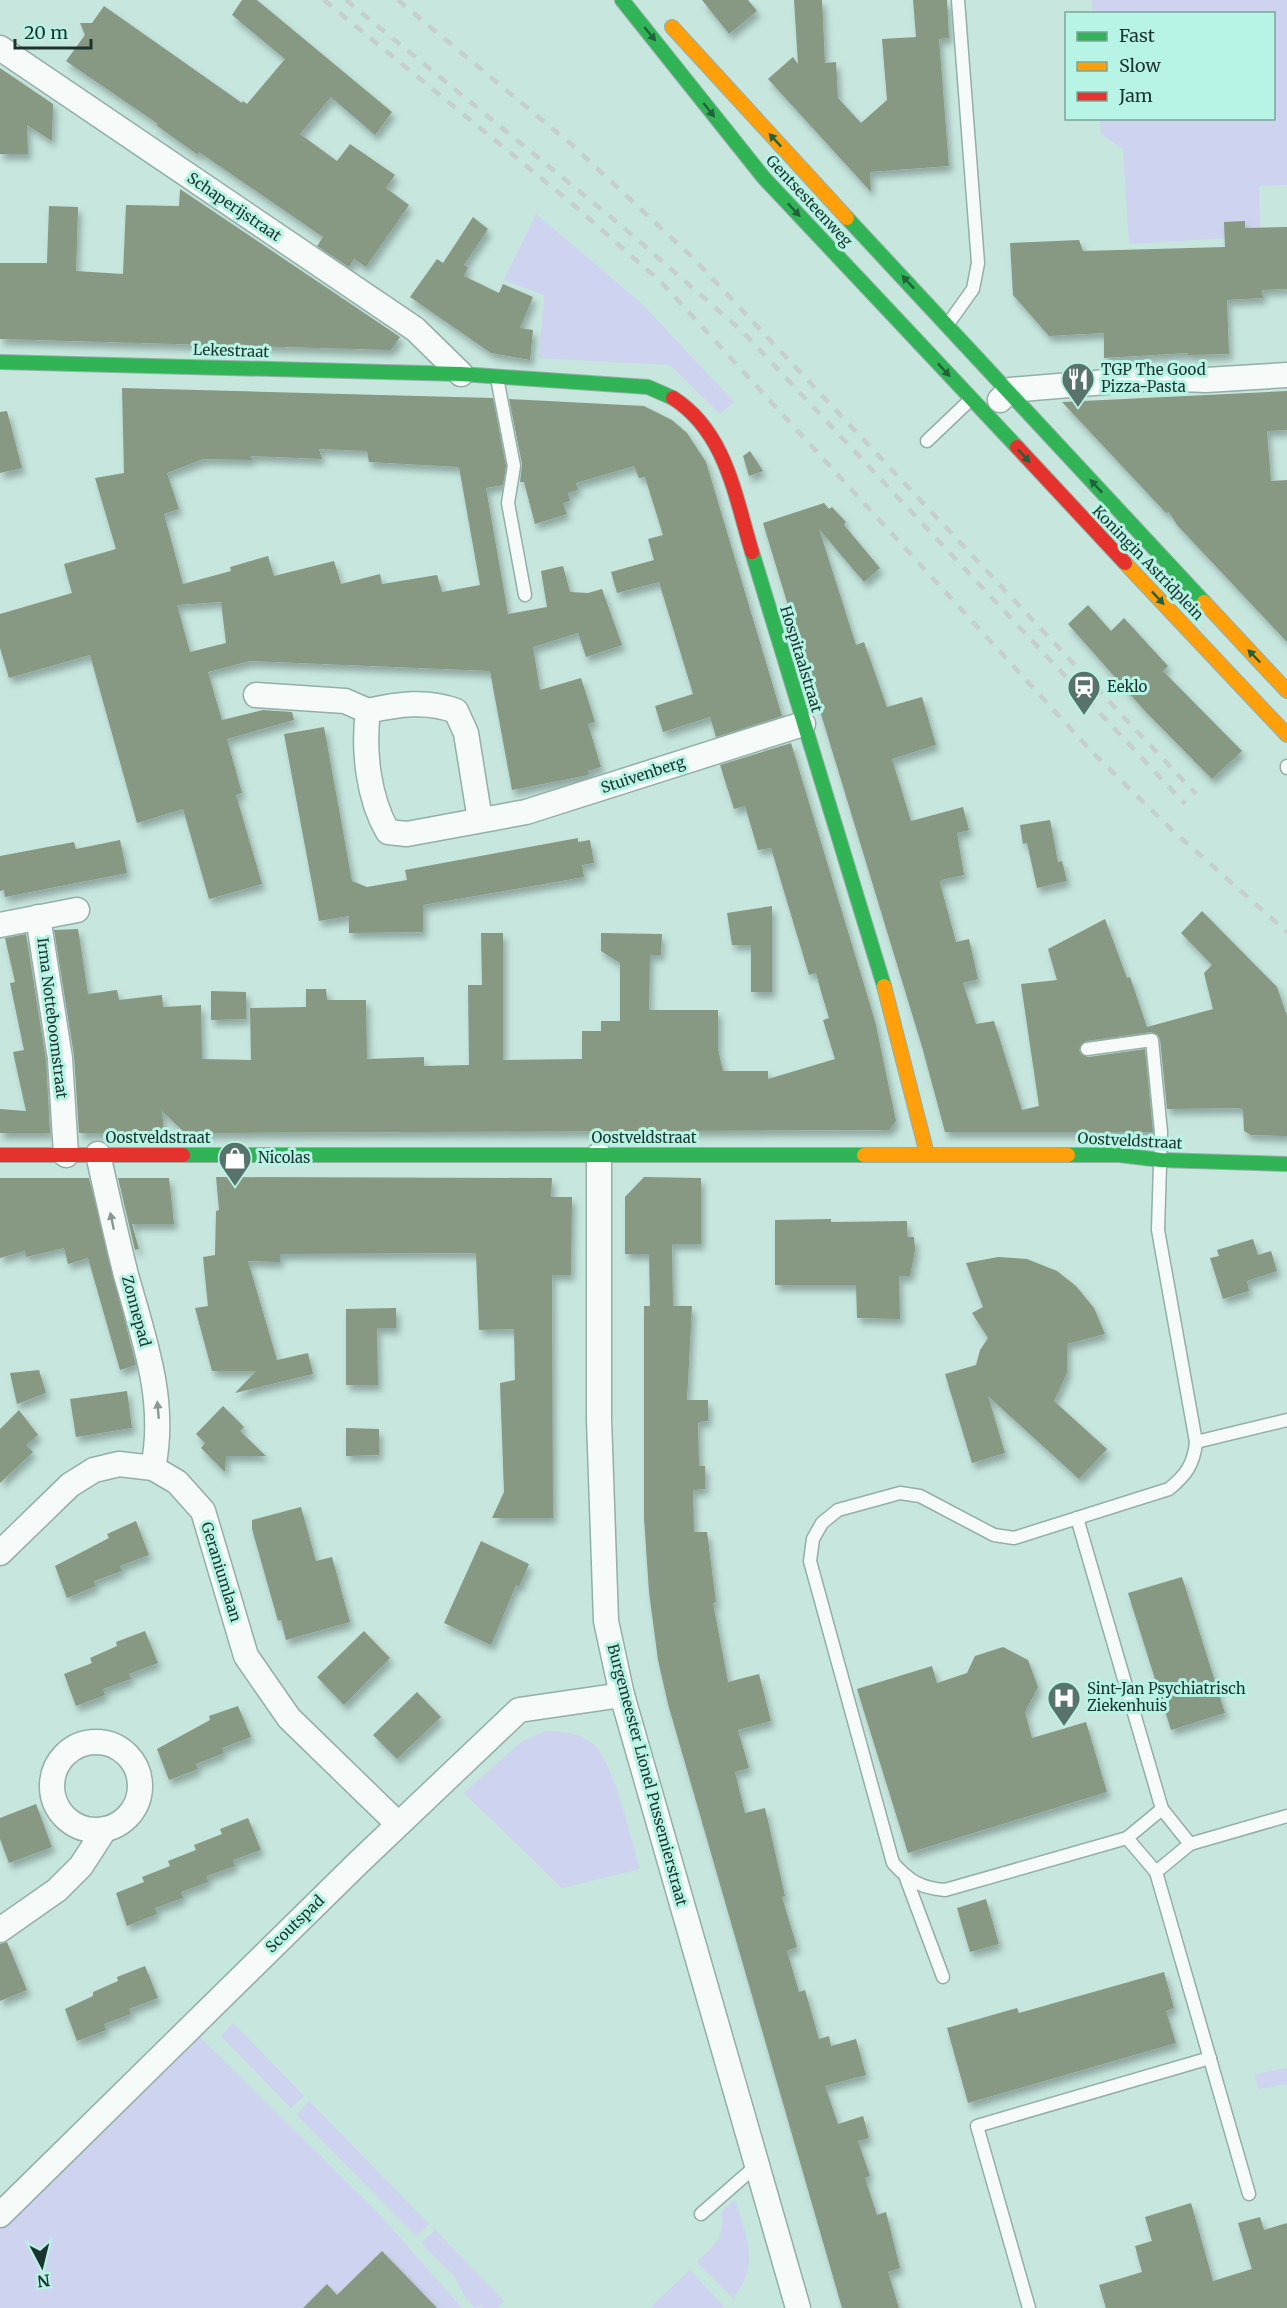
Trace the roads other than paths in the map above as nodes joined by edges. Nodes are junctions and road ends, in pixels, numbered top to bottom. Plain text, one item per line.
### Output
1 (622, 0) edge
2 (958, 0) edge
3 (665, 18) dead end
4 (0, 48) edge
5 (948, 324) junction
6 (0, 362) edge
7 (461, 374) junction
8 (1287, 375) edge
9 (496, 376) junction
10 (1010, 390) junction
11 (977, 406) junction
12 (927, 441) dead end
13 (525, 595) dead end
14 (1287, 691) edge
15 (256, 695) dead end
16 (368, 711) junction
17 (803, 724) junction
18 (1287, 735) edge
19 (480, 820) junction
20 (77, 910) dead end
21 (38, 917) junction
22 (0, 925) edge
23 (1087, 1049) dead end
24 (98, 1154) junction
25 (927, 1154) junction
26 (0, 1155) edge
27 (66, 1155) junction
28 (599, 1155) junction
29 (1161, 1160) junction
30 (1287, 1164) edge
31 (1287, 1420) edge
32 (1196, 1442) junction
33 (153, 1468) junction
34 (1077, 1518) junction
35 (0, 1553) edge
36 (622, 1695) junction
37 (1162, 1809) junction
38 (1287, 1816) edge
39 (398, 1824) junction
40 (105, 1829) dead end
41 (1127, 1838) junction
42 (1190, 1844) junction
43 (1156, 1872) junction
44 (906, 1878) junction
45 (0, 1930) edge
46 (943, 1977) dead end
47 (1210, 2058) junction
48 (757, 2165) junction
49 (1249, 2194) dead end
50 (701, 2214) dead end
51 (0, 2215) edge
52 (798, 2308) edge
53 (1029, 2308) edge

1 -> 11 street, Gentsesteenweg
2 - 5 lane
5 -> 3 street, Gentsesteenweg
4 - 7 street, Schaperijstraat
5 - 10 street, Gentsesteenweg
6 - 7 street, Lekestraat
7 - 9 street, Hospitaalstraat
8 - 10 street
9 - 13 lane
9 - 17 street, Hospitaalstraat
10 - 11 street
14 -> 10 street, Koningin Astridplein
11 - 12 lane
11 -> 18 street, Koningin Astridplein
15 - 16 street
16 - 19 street
16 - 19 street, Stuivenberg
17 - 19 street, Stuivenberg
17 - 25 street, Hospitaalstraat
20 - 21 street, Irma Notteboomstraat
21 - 22 street, Irma Notteboomstraat
21 - 27 street, Irma Notteboomstraat
23 - 29 lane
24 - 27 street, Oostveldstraat
24 - 28 street, Oostveldstraat
33 -> 24 street, Zonnepad
25 - 28 street, Oostveldstraat
25 - 29 street, Oostveldstraat
26 - 27 street, Oostveldstraat
28 - 36 street, Burgemeester Lionel Pussemierstraat
29 - 30 street, Oostveldstraat
29 - 32 lane
31 - 32 lane
32 - 34 lane
33 - 35 street, Geraniumlaan
33 - 39 street, Geraniumlaan
34 - 37 lane
34 - 44 lane
36 - 39 street, Scoutspad
36 - 48 street, Burgemeester Lionel Pussemierstraat
37 - 41 lane
37 - 42 lane
38 - 42 lane
39 - 51 street, Scoutspad
40 - 45 street
41 - 43 lane
41 - 44 lane
42 - 43 lane
43 - 47 lane
44 - 46 lane
47 - 49 lane
47 - 53 lane
48 - 50 lane
48 - 52 street, Burgemeester Lionel Pussemierstraat

